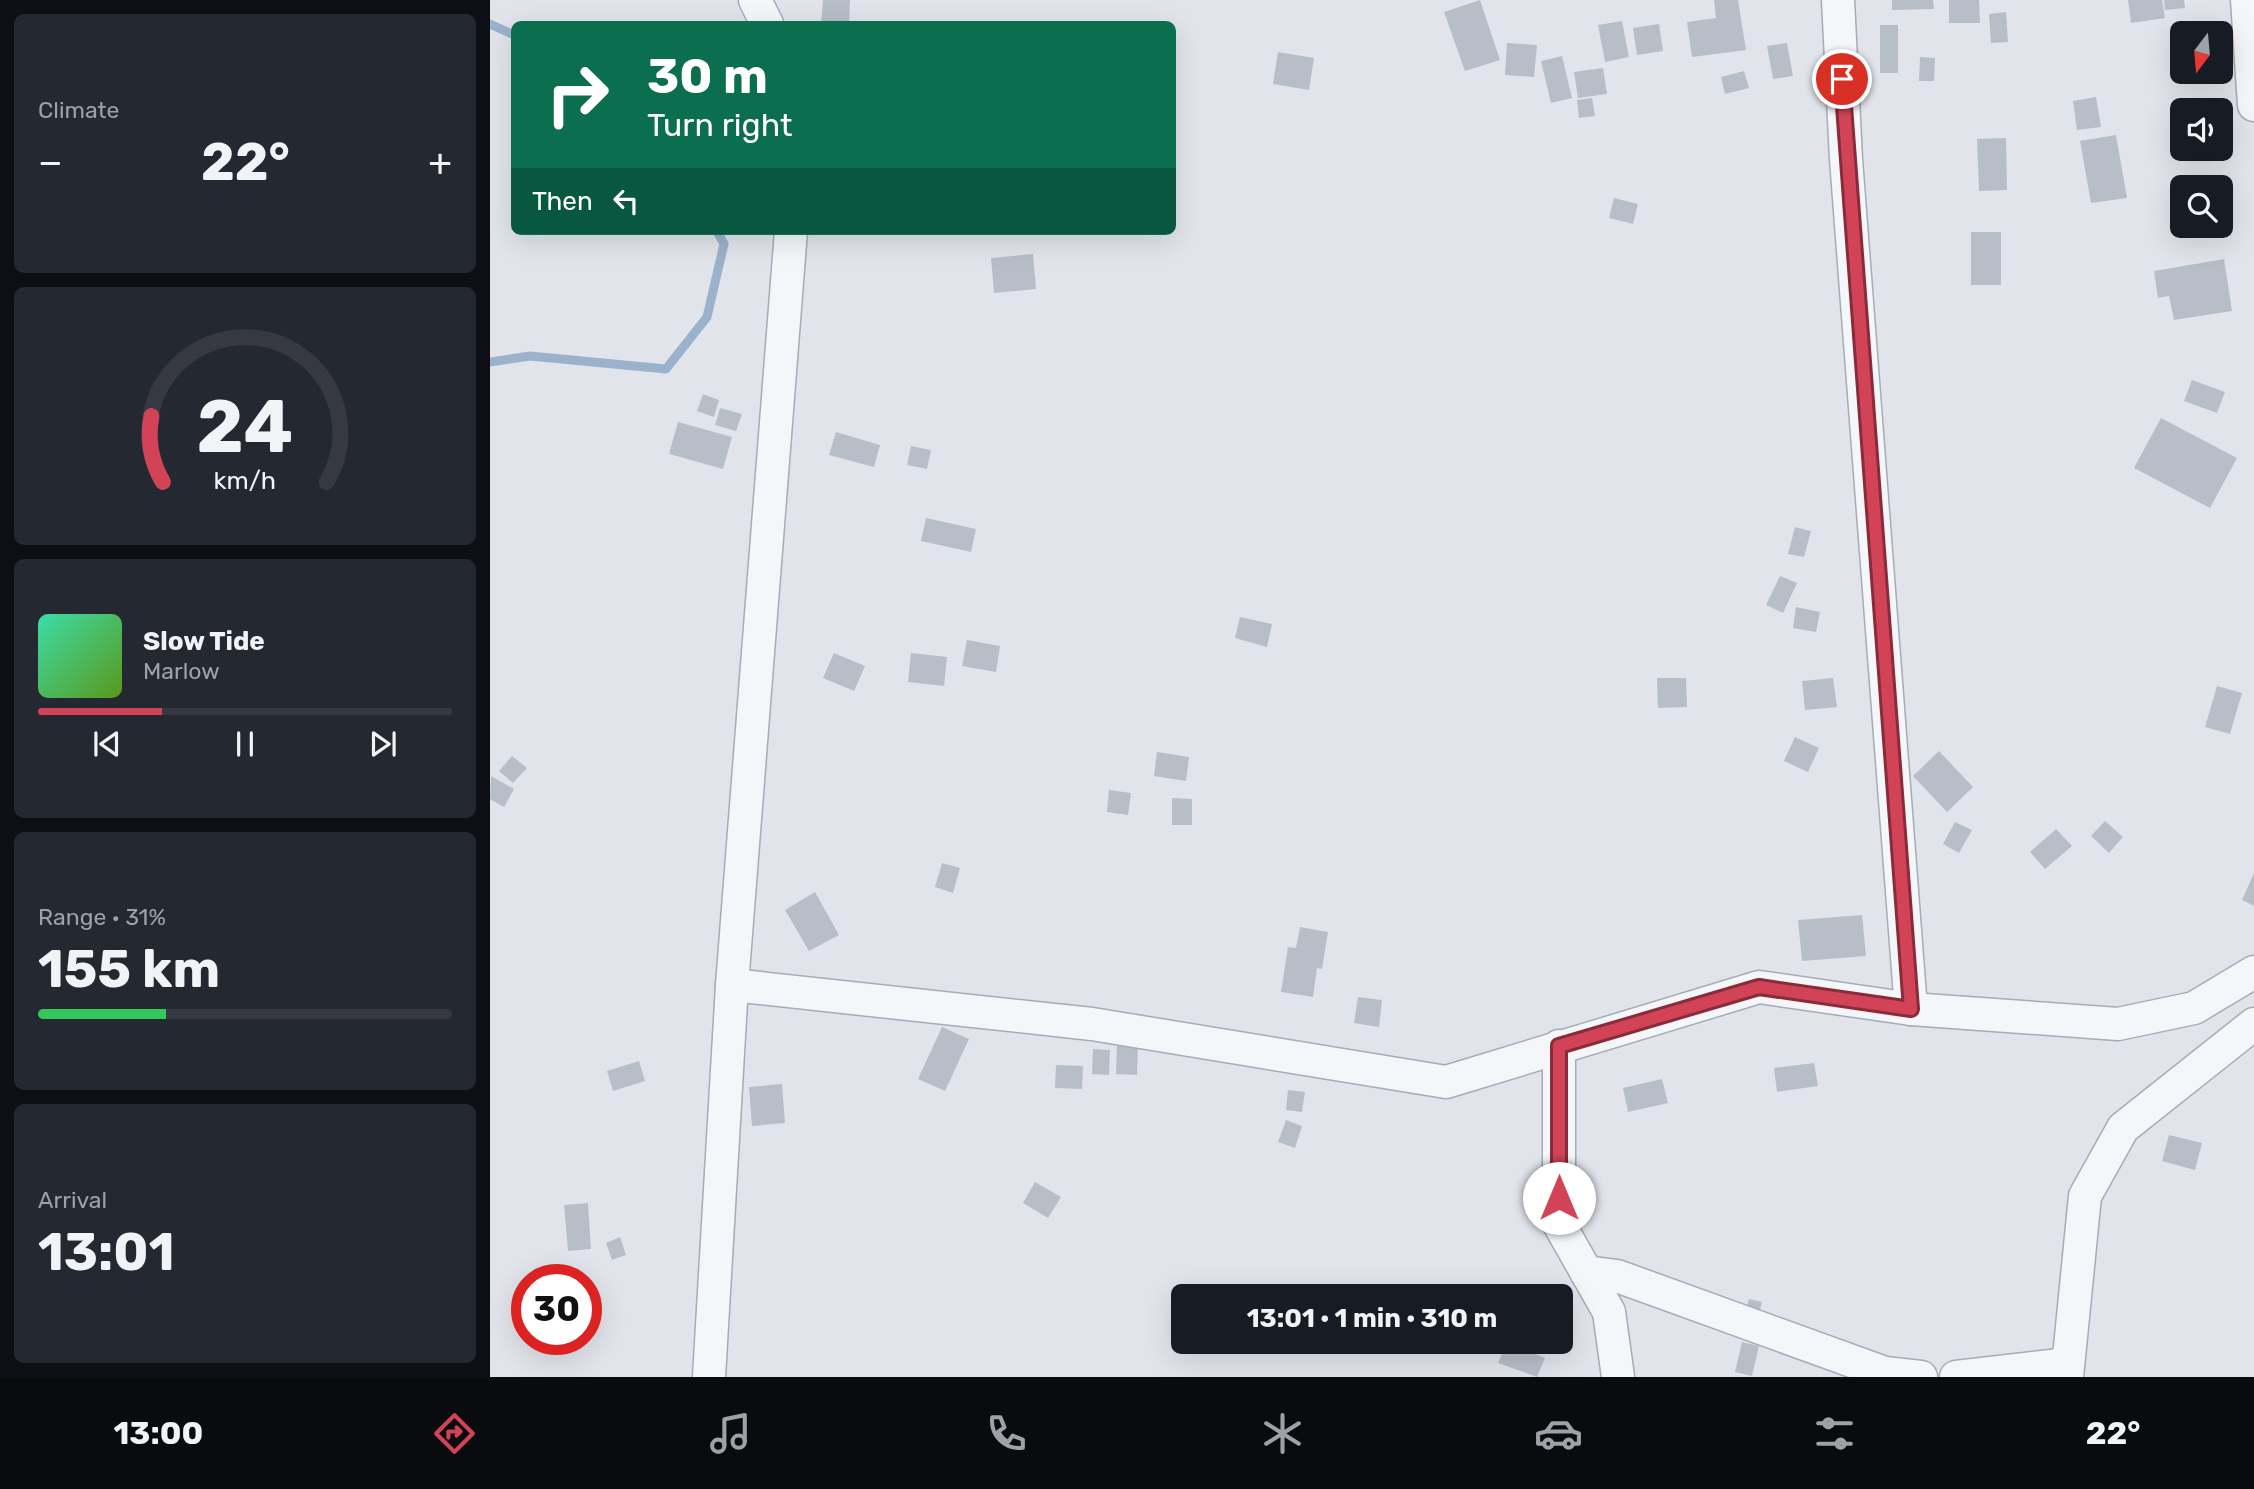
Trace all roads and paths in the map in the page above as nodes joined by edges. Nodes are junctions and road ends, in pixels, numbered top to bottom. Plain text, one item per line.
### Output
1 (755, 0) edge
2 (1838, 0) edge
3 (2247, 0) edge
4 (766, 21) edge
5 (2254, 105) edge
6 (791, 235) edge
7 (2254, 972) edge
8 (732, 985) junction
9 (1911, 1009) junction
10 (2254, 1024) edge
11 (1559, 1046) junction
12 (1586, 1272) junction
13 (2067, 1370) edge
14 (709, 1377) edge
15 (1618, 1377) edge
16 (1921, 1377) edge
17 (1956, 1377) edge

1 - 4 street
2 - 9 street
3 - 5 street
6 - 8 street
7 - 9 street
8 - 11 street
8 - 14 street
9 - 11 street
10 - 13 street
11 - 12 street
12 - 15 street
12 - 16 street
13 - 17 street

